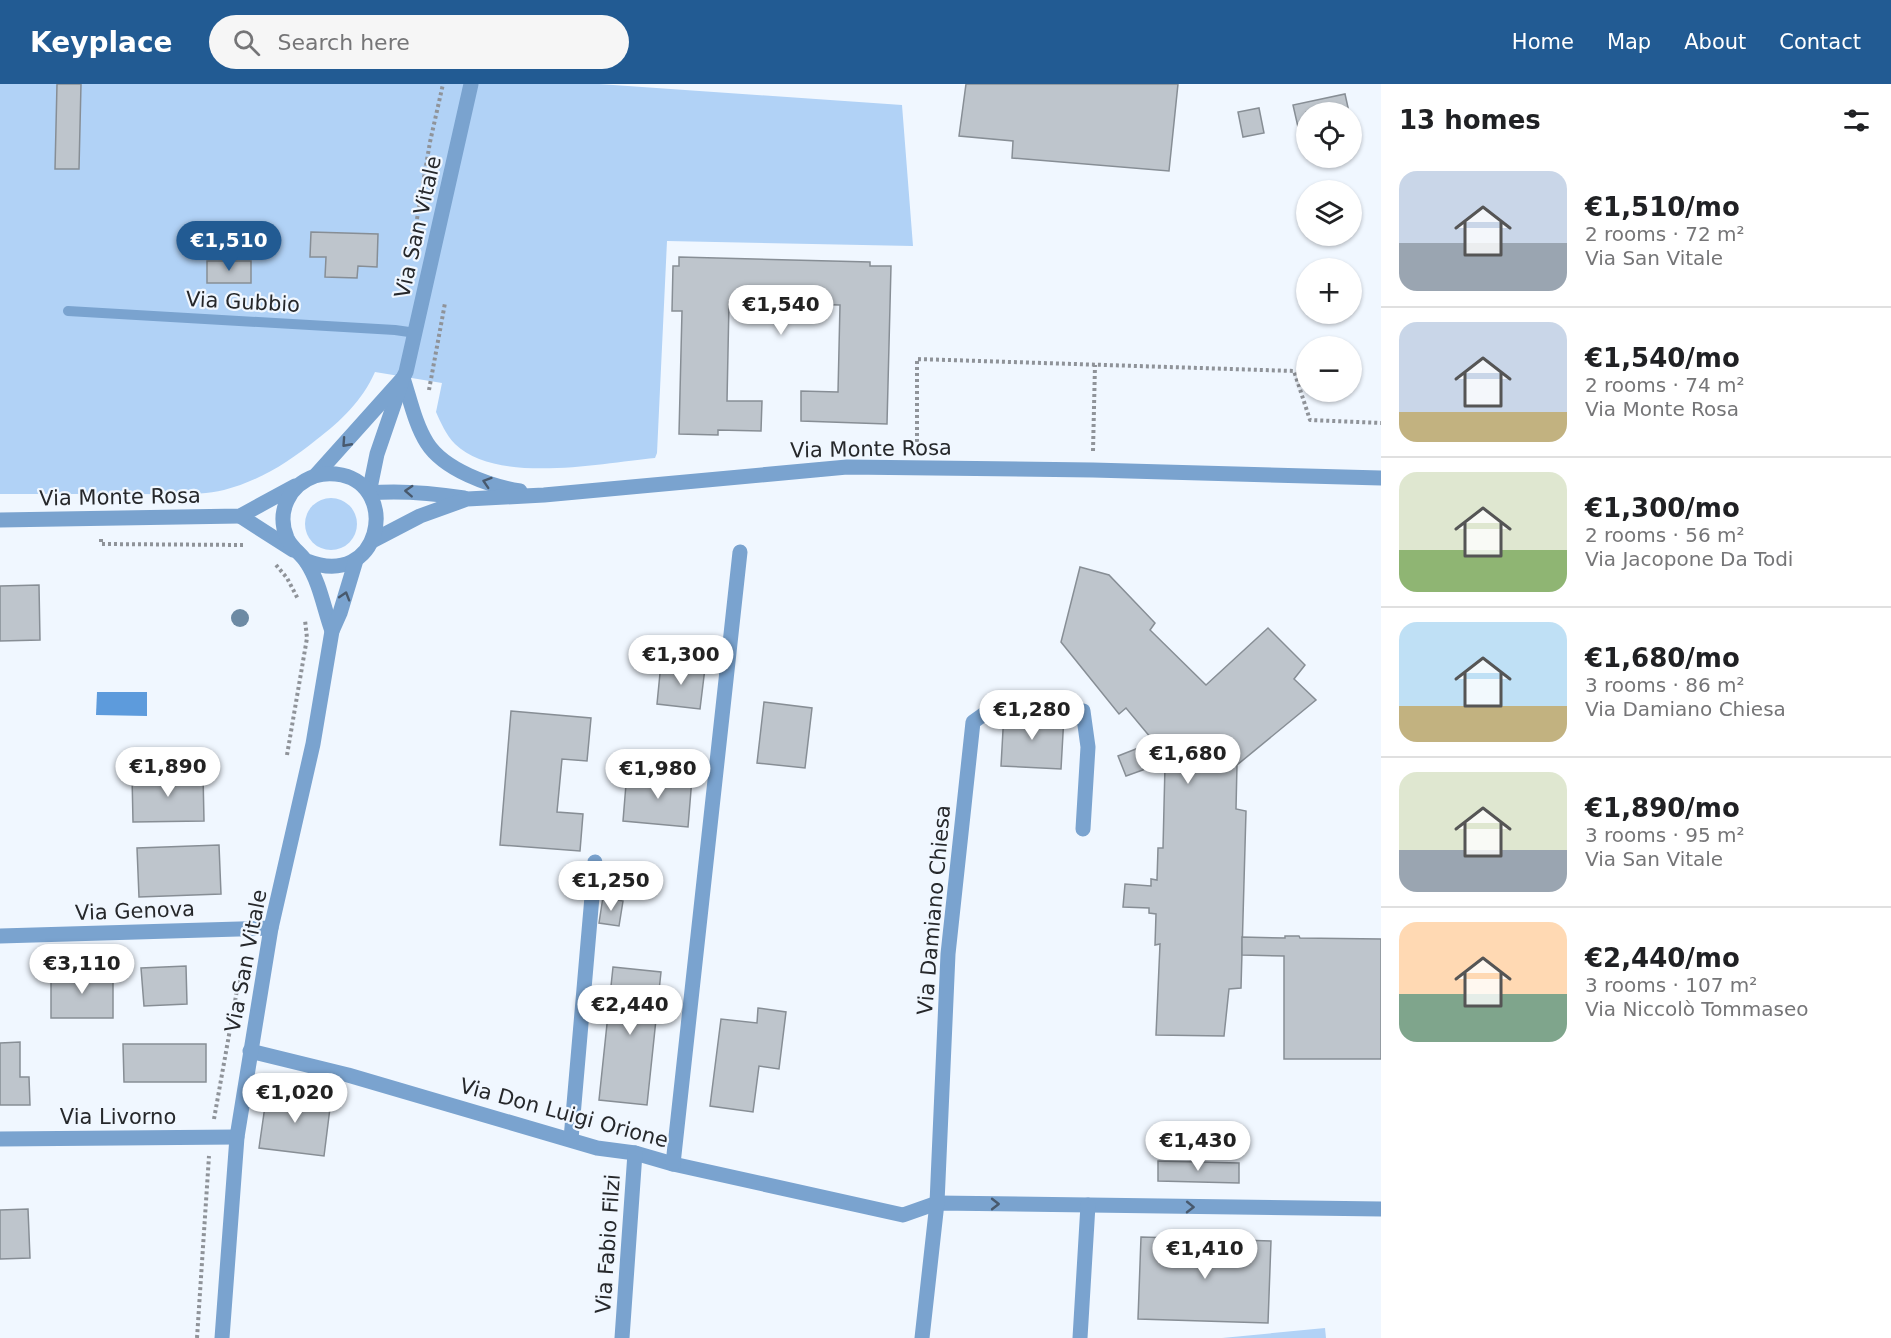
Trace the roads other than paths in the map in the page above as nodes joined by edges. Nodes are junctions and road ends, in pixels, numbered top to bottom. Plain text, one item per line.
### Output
1 (471, 84) edge
2 (68, 311) dead end
3 (416, 333) junction
4 (403, 378) junction
5 (316, 475) junction
6 (1381, 478) edge
7 (296, 486) junction
8 (369, 493) junction
9 (544, 495) junction
10 (467, 499) junction
11 (240, 516) junction
12 (0, 520) edge
13 (372, 541) junction
14 (740, 552) dead end
15 (301, 556) junction
16 (356, 560) junction
17 (332, 631) junction
18 (1083, 829) dead end
19 (595, 862) dead end
20 (272, 928) junction
21 (0, 936) edge
22 (250, 1051) junction
23 (237, 1137) junction
24 (0, 1139) edge
25 (571, 1139) junction
26 (635, 1153) junction
27 (673, 1164) junction
28 (937, 1203) junction
29 (1088, 1205) junction
30 (1381, 1209) edge
31 (222, 1338) edge
32 (622, 1338) edge
33 (922, 1338) edge
34 (1080, 1338) edge

1 - 3 street, Via San Vitale
2 - 3 lane, Via Gubbio
3 - 4 street, Via San Vitale
4 -> 5 street, Via San Vitale
4 - 8 street, Via San Vitale
9 -> 4 street
5 - 7 street
5 - 8 street
6 - 9 street, Via Monte Rosa
7 - 11 street, Via Monte Rosa
7 - 15 street
10 -> 8 street
8 - 13 street
9 - 10 street, Via Monte Rosa
10 - 13 street, Via Monte Rosa
11 - 12 street, Via Monte Rosa
11 - 15 street
13 - 16 street
14 - 27 street
15 - 16 street
15 - 17 street, Via San Vitale
17 -> 16 street, Via San Vitale
17 - 20 street, Via San Vitale
18 - 28 street, Via Damiano Chiesa
19 - 25 street
20 - 21 street, Via Genova
20 - 22 street, Via San Vitale
22 - 23 street, Via San Vitale
22 - 25 street, Via Don Luigi Orione
23 - 24 street, Via Livorno
23 - 31 street, Via San Vitale
25 - 26 street, Via Don Luigi Orione
26 - 27 street, Via Don Luigi Orione
26 - 32 street, Via Fabio Filzi
27 - 28 street, Via Don Luigi Orione
28 -> 29 street
28 - 33 street, Via Damiano Chiesa
29 -> 30 street
29 - 34 street

